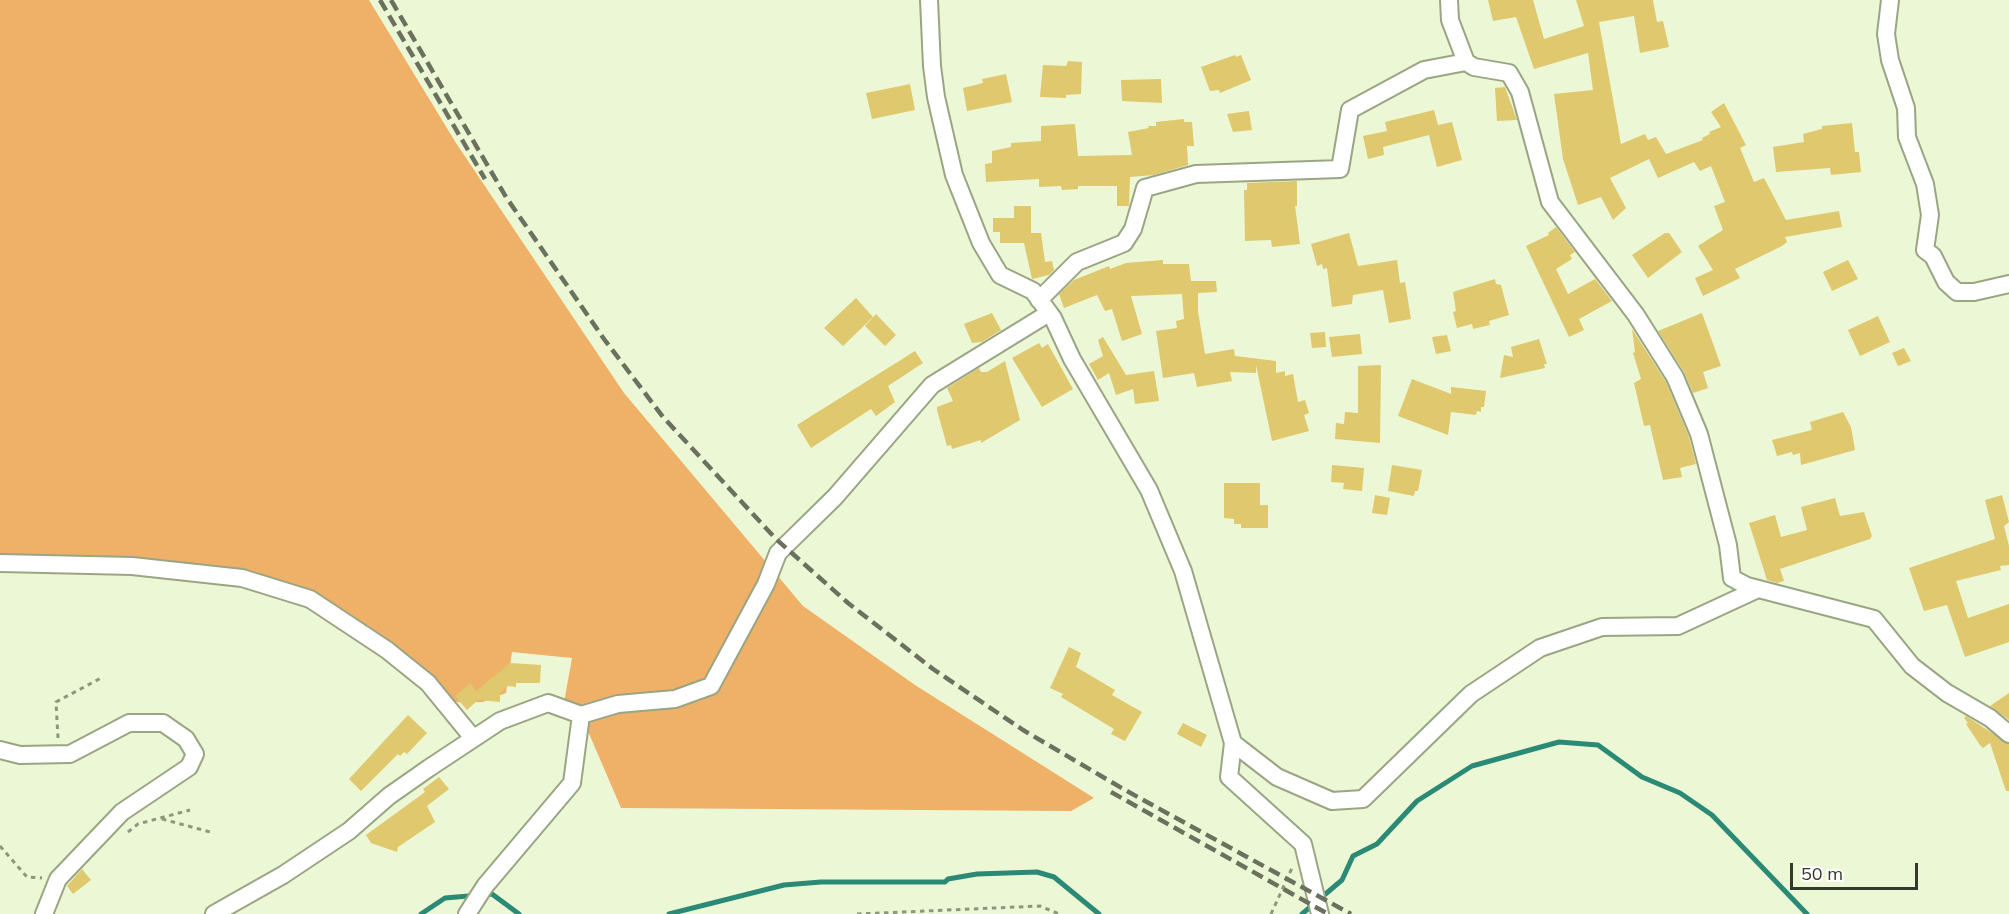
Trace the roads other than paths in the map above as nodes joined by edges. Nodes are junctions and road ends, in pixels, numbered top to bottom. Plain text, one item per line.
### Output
1 (929, 0) edge
2 (1449, 0) edge
3 (1890, 0) edge
4 (1466, 62) junction
5 (2009, 284) edge
6 (1044, 306) junction
7 (0, 563) edge
8 (1758, 589) junction
9 (581, 715) junction
10 (2009, 734) edge
11 (473, 738) junction
12 (1233, 743) junction
13 (0, 750) edge
14 (44, 914) edge
15 (214, 914) edge
16 (467, 914) edge
17 (1320, 914) edge

1 - 6 street
2 - 4 street
3 - 5 street
4 - 6 street
4 - 8 street
6 - 9 street
6 - 12 street
7 - 11 street
8 - 10 street
8 - 12 street
9 - 11 street
9 - 16 street
11 - 15 street
12 - 17 street
13 - 14 street

